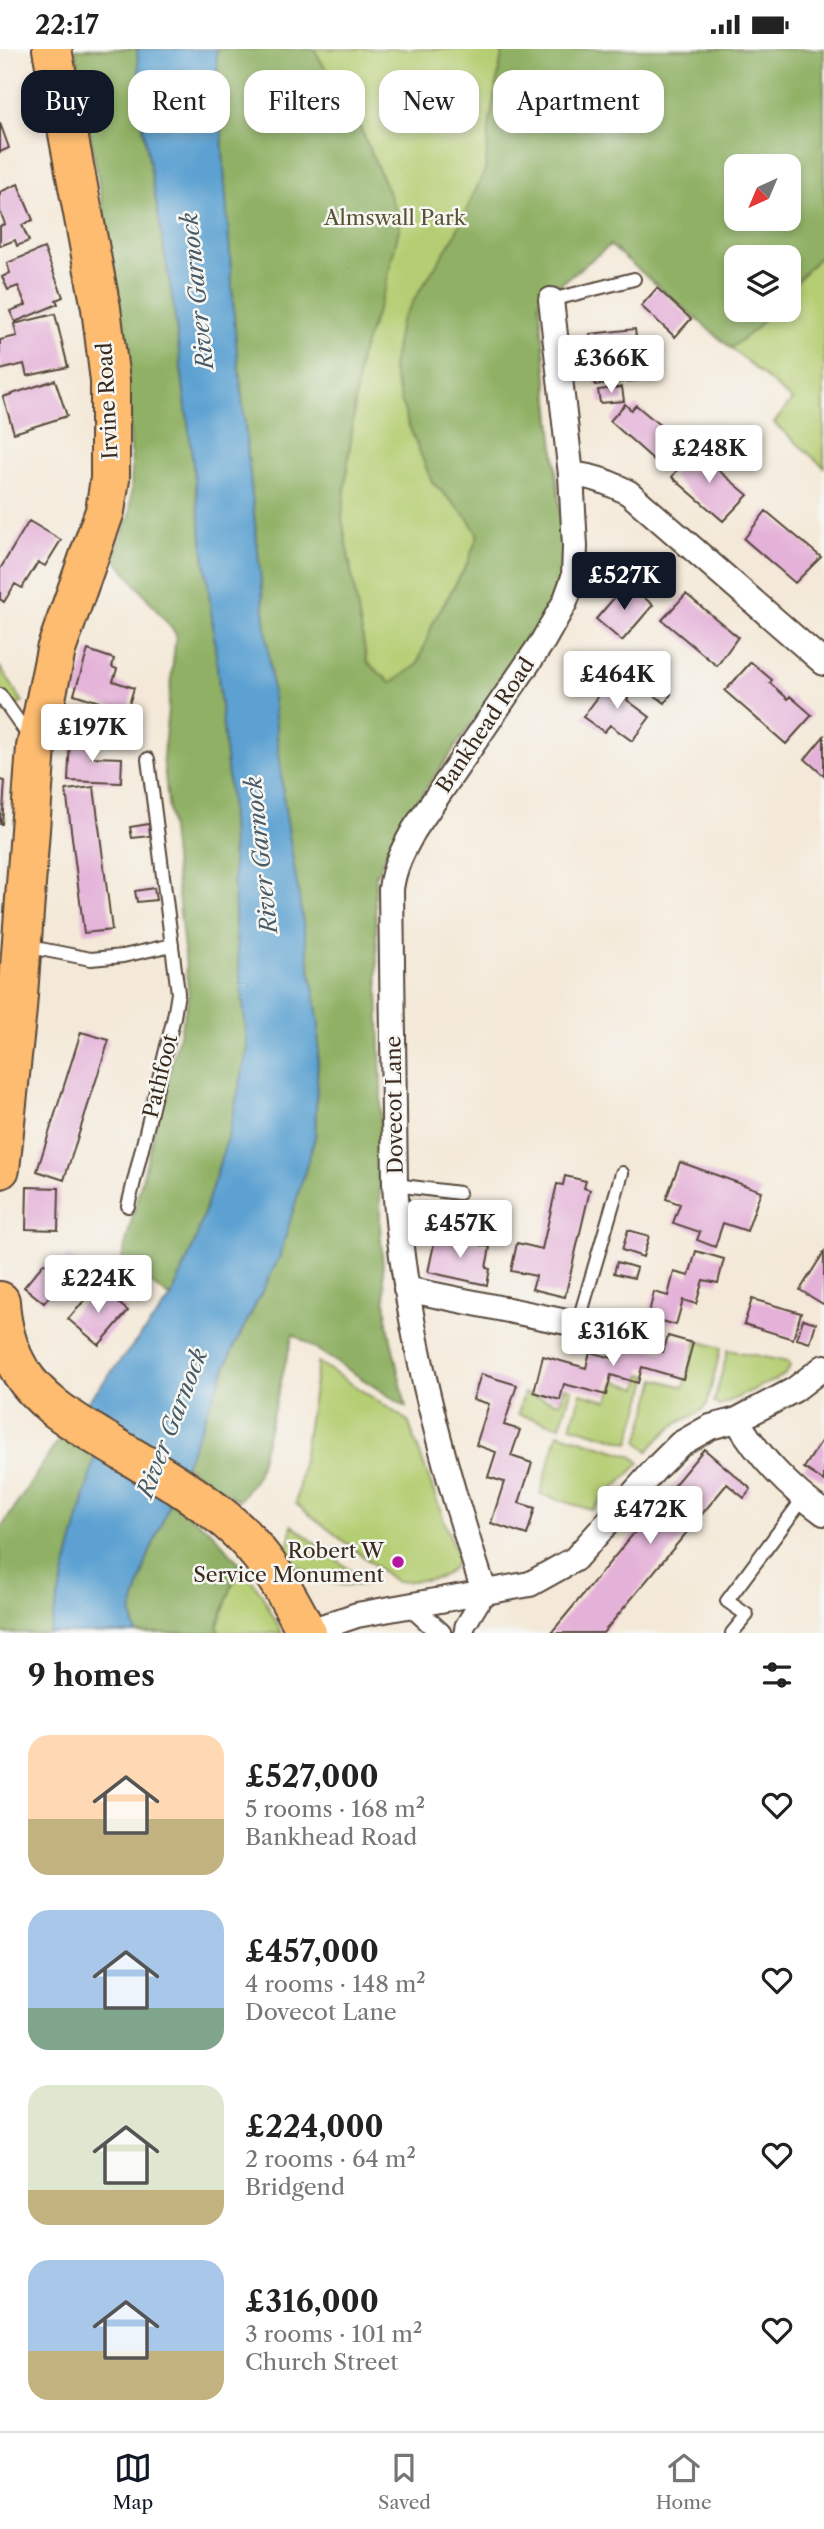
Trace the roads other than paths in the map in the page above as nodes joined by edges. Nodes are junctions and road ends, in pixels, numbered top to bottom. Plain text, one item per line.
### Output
1 (52, 49) edge
2 (634, 279) dead end
3 (551, 300) joint
4 (571, 475) junction
5 (824, 663) edge
6 (0, 695) edge
7 (36, 747) junction
8 (149, 759) dead end
9 (398, 858) joint
10 (172, 945) junction
11 (22, 946) junction
12 (0, 1169) edge
13 (622, 1173) dead end
14 (395, 1185) junction
15 (459, 1193) dead end
16 (128, 1206) dead end
17 (406, 1289) junction
18 (0, 1301) edge
19 (578, 1323) junction
20 (610, 1331) dead end
21 (824, 1367) edge
22 (737, 1420) junction
23 (803, 1499) junction
24 (824, 1513) edge
25 (485, 1593) junction
26 (411, 1605) junction
27 (307, 1633) edge
28 (441, 1633) edge
29 (464, 1633) edge
30 (732, 1633) edge

1 - 7 main road, Irvine Road
2 - 3 lane
3 - 4 street, Bankhead Road
4 - 5 street
4 - 9 street, Bankhead Road
6 - 7 lane
7 - 11 main road
8 - 10 lane, Pathfoot
9 - 14 street, Dovecot Lane
10 - 11 lane
10 - 16 lane, Pathfoot
11 - 12 main road
13 - 19 lane
14 - 15 lane
14 - 17 street, Dovecot Lane
17 - 19 street
17 - 25 street, Dovecot Lane
18 - 27 main road
19 - 20 street
21 - 22 street
22 - 23 street
22 - 25 street
23 - 24 street
23 - 30 lane
25 - 26 street
25 - 29 street
26 - 27 street
26 - 28 street

